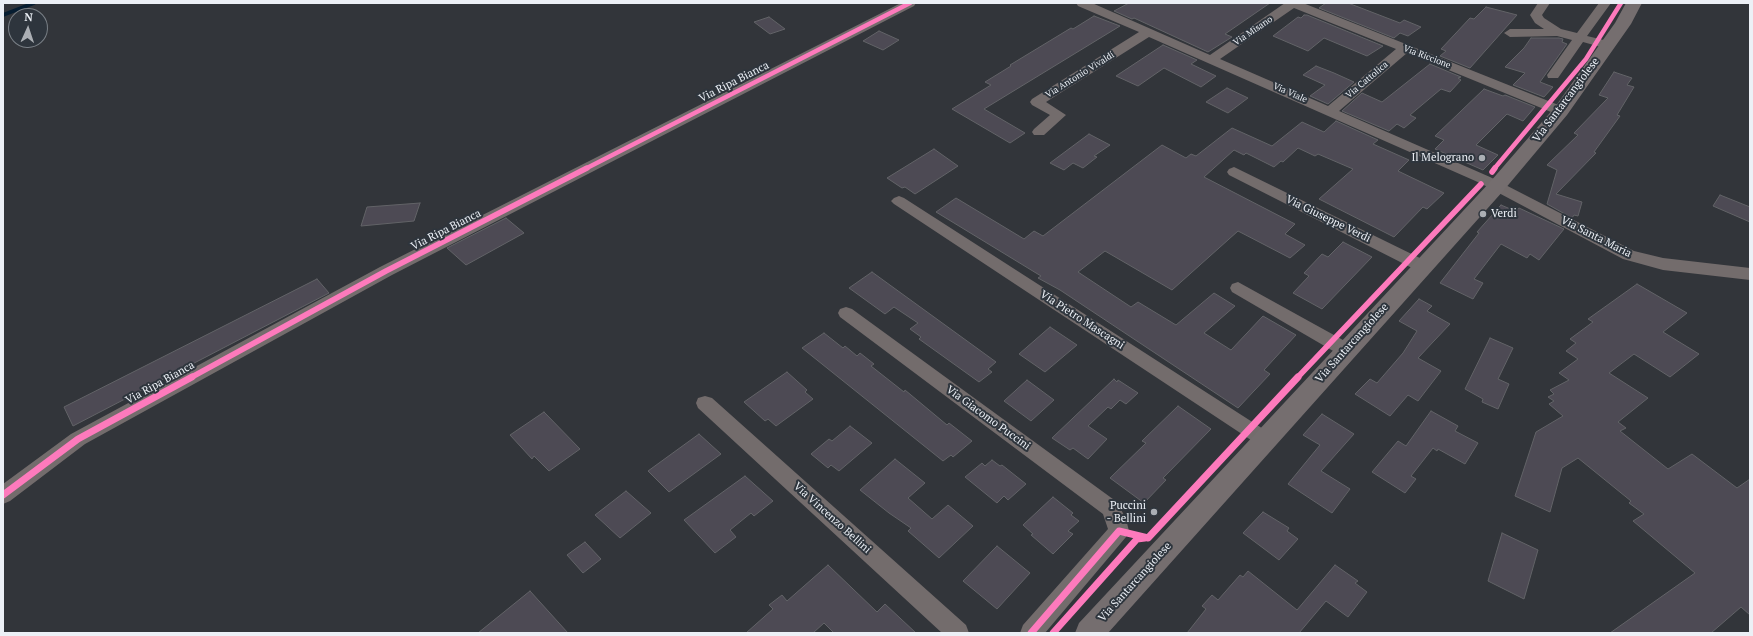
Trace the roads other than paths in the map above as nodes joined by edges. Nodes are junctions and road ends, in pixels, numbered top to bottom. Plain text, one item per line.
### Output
1 (910, 3) edge
2 (1082, 3) edge
3 (1293, 3) edge
4 (1544, 3) edge
5 (1605, 3) edge
6 (1634, 3) edge
7 (1100, 6) edge
8 (1557, 32) junction
9 (1146, 33) junction
10 (1510, 33) dead end
11 (1581, 37) junction
12 (1608, 45) junction
13 (1404, 49) junction
14 (1212, 59) junction
15 (1553, 75) dead end
16 (1330, 111) junction
17 (1561, 111) junction
18 (1039, 132) dead end
19 (1234, 172) dead end
20 (1497, 186) junction
21 (899, 201) dead end
22 (1422, 266) junction
23 (1750, 274) edge
24 (1238, 288) dead end
25 (846, 313) dead end
26 (1346, 350) junction
27 (705, 403) dead end
28 (1264, 439) junction
29 (3, 495) edge
30 (958, 633) edge
31 (1031, 633) edge
32 (1088, 633) edge

1 - 29 street, Via Ripa Bianca
2 - 7 street, Via Viale
3 - 13 street, Via Riccione
3 - 14 street, Via Misano
4 - 8 street
5 - 11 street
6 - 12 main road, Via Santarcangiolese
7 - 9 street, Via Viale
8 - 10 street
8 - 11 street, Via Santarcangiolese
9 - 14 street, Via Viale
9 - 18 street, Via Antonio Vivaldi
11 - 12 street, Via Santarcangiolese
11 - 15 street
12 - 17 main road, Via Santarcangiolese
13 - 16 street, Via Cattolica
13 - 17 street, Via Riccione
14 - 16 street, Via Viale
16 - 20 street, Via Viale
17 - 20 main road, Via Santarcangiolese
19 - 22 street, Via Giuseppe Verdi
20 - 22 main road, Via Santarcangiolese
20 - 23 street, Via Santa Maria
21 - 28 street, Via Pietro Mascagni
22 - 26 main road, Via Santarcangiolese
24 - 26 street
25 - 31 street, Via Giacomo Puccini
26 - 28 main road, Via Santarcangiolese
27 - 30 street, Via Vincenzo Bellini
28 - 32 main road, Via Santarcangiolese

